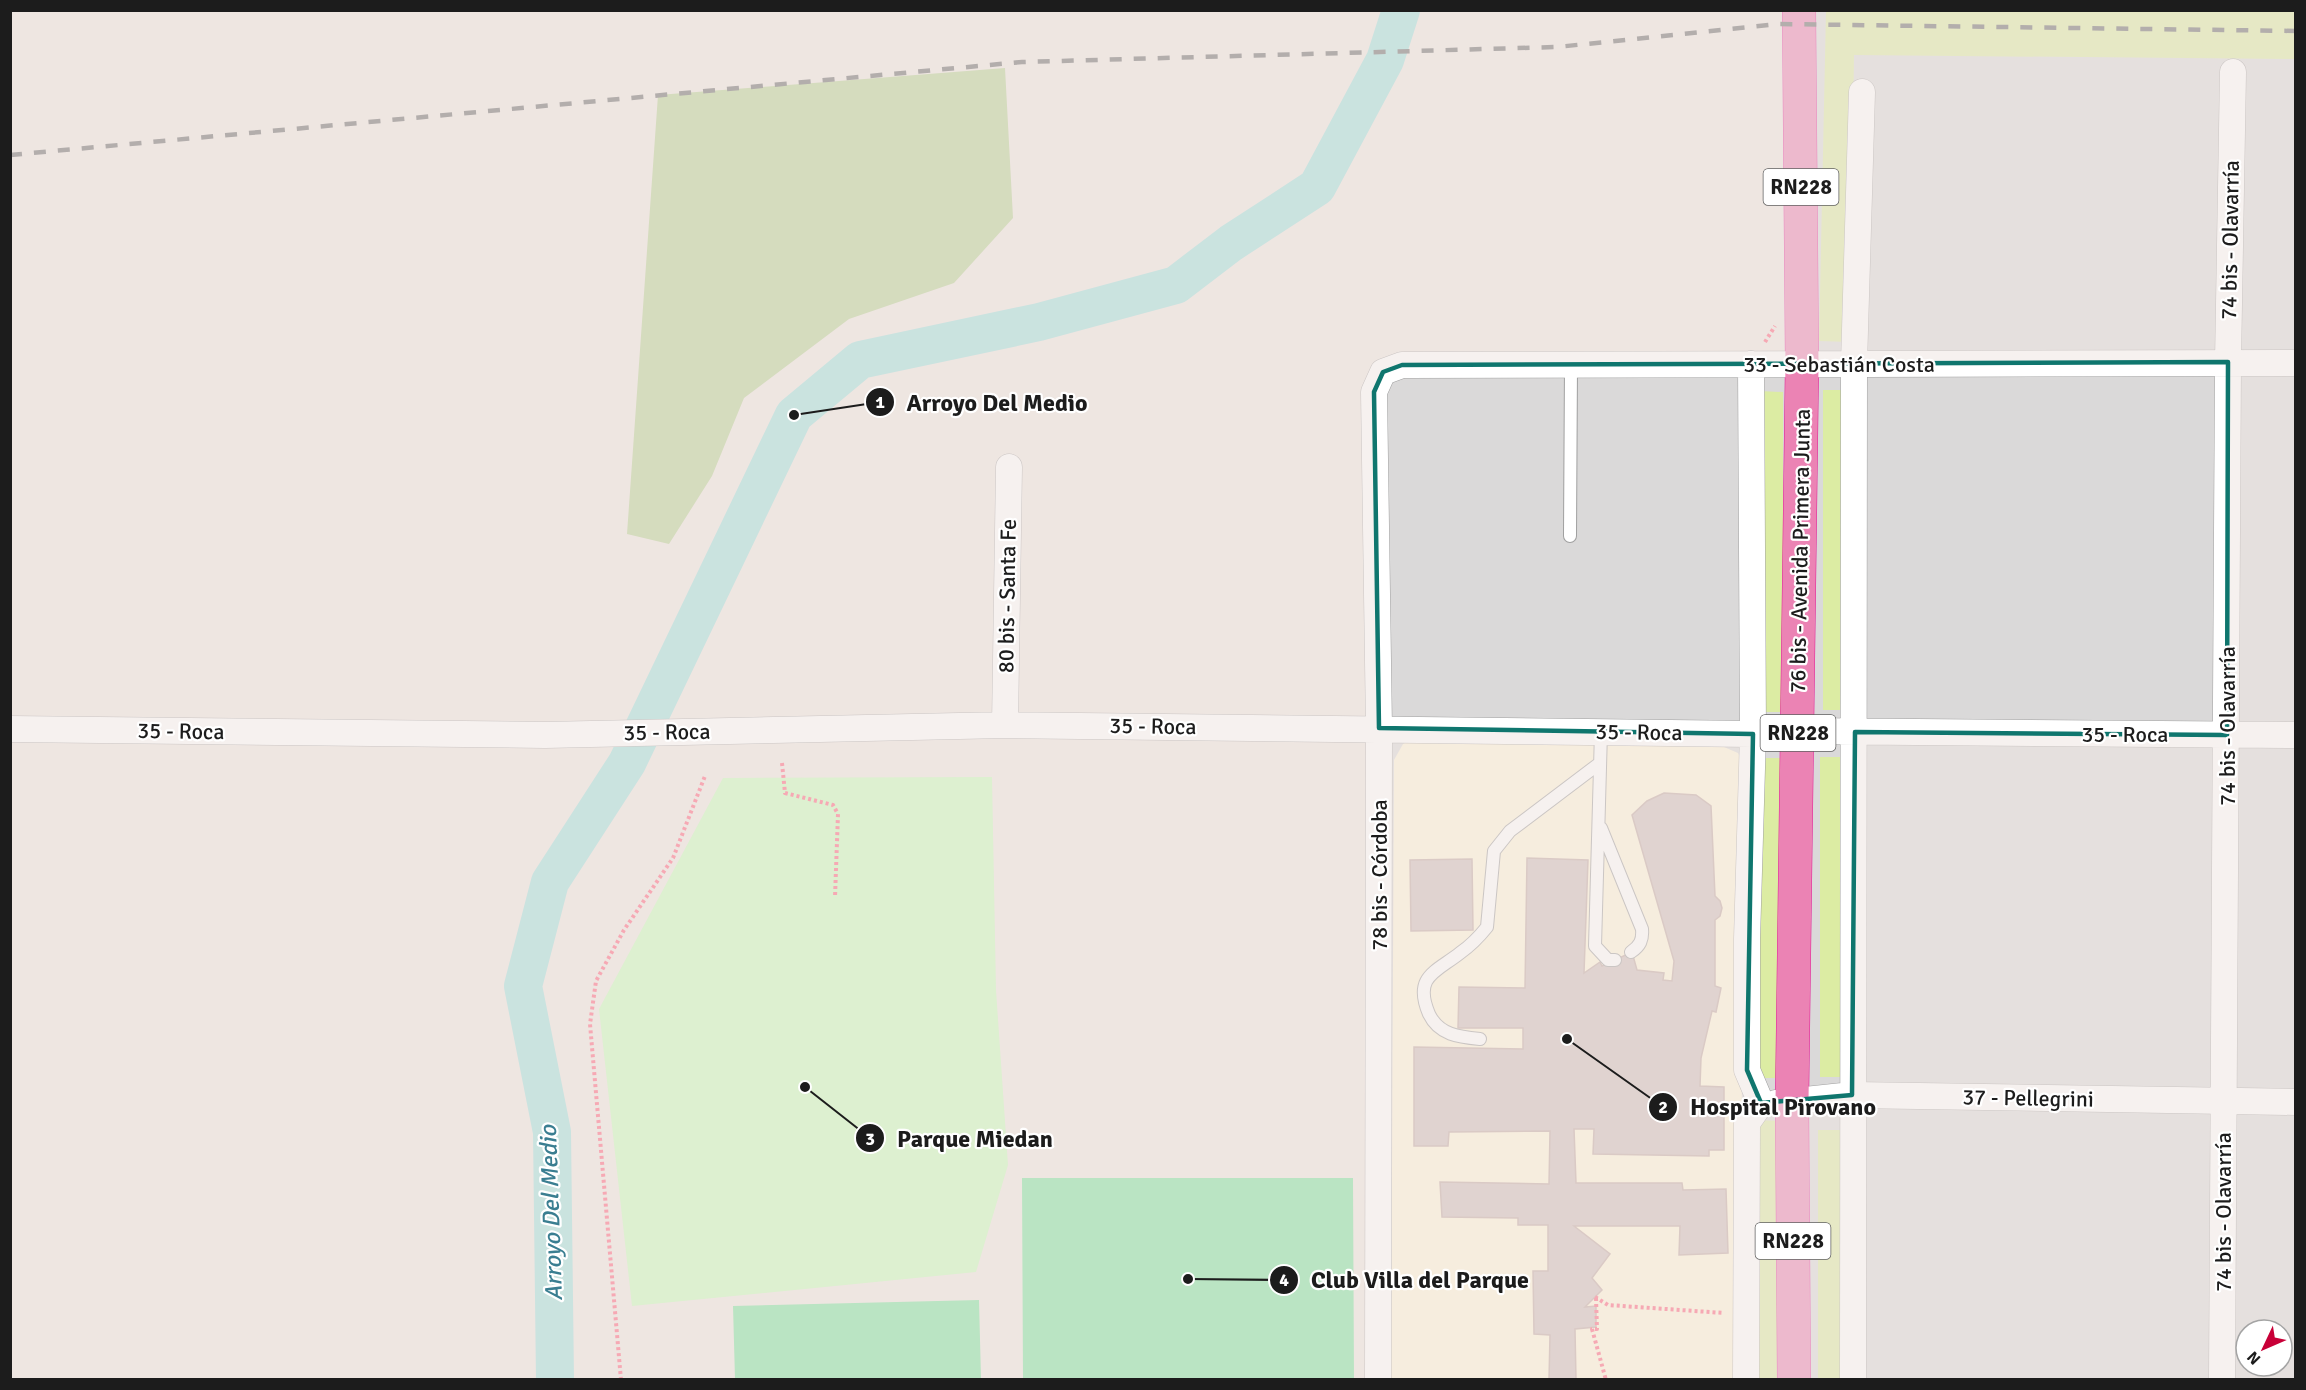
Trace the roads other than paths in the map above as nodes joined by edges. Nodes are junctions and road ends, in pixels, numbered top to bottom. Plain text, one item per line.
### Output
1 (1799, 10) edge
2 (2233, 72) dead end
3 (1862, 92) dead end
4 (2228, 362) junction
5 (2295, 363) edge
6 (1751, 364) junction
7 (1802, 364) junction
8 (1854, 364) junction
9 (1571, 365) junction
10 (1383, 372) joint
11 (1009, 467) dead end
12 (1570, 536) dead end
13 (1005, 725) junction
14 (1379, 728) junction
15 (10, 729) edge
16 (1798, 731) junction
17 (1601, 732) junction
18 (1855, 732) junction
19 (1752, 735) junction
20 (2227, 735) junction
21 (2295, 735) edge
22 (1600, 763) junction
23 (1598, 822) junction
24 (1631, 952) dead end
25 (1616, 960) dead end
26 (1480, 1039) dead end
27 (1852, 1095) junction
28 (2223, 1102) junction
29 (2295, 1102) edge
30 (1776, 1103) junction
31 (1378, 1380) edge
32 (1746, 1380) edge
33 (1794, 1380) edge
34 (1853, 1380) edge
35 (2222, 1380) edge

1 - 7 highway, 76 bis - Avenida Primera Junta / RN228
2 - 4 street, 74 bis - Olavarría
3 - 8 street
4 - 5 street, 33 - Sebastián Costa
4 - 8 street, 33 - Sebastián Costa
4 - 20 street, 74 bis - Olavarría
6 - 7 street, 33 - Sebastián Costa
6 - 9 street, 33 - Sebastián Costa
6 - 19 street, 76 bis - Avenida Primera Junta
7 - 8 street, 33 - Sebastián Costa
7 - 16 highway, 76 bis - Avenida Primera Junta / RN228
8 - 18 street
9 - 10 street, 33 - Sebastián Costa
9 - 12 lane
10 - 14 street, 78 bis - Córdoba
11 - 13 street, 80 bis - Santa Fe
13 - 14 street, 35 - Roca
13 - 15 street, 35 - Roca
14 - 17 street, 35 - Roca
14 - 31 street, 78 bis - Córdoba
16 - 18 street, 35 - Roca
16 - 19 street, 35 - Roca
16 - 30 highway, 76 bis - Avenida Primera Junta / RN228
17 - 19 street, 35 - Roca
17 - 22 lane
18 - 20 street, 35 - Roca
18 - 27 street
19 - 30 street, 76 bis - Avenida Primera Junta
20 - 21 street, 35 - Roca
20 - 28 street, 74 bis - Olavarría
22 - 23 lane
22 - 26 lane
23 - 24 lane
23 - 25 lane
27 - 28 street, 37 - Pellegrini
27 - 30 street, 37 - Pellegrini
27 - 34 street
28 - 29 street, 37 - Pellegrini
28 - 35 street, 74 bis - Olavarría
30 - 32 street, 76 bis - Avenida Primera Junta
30 - 33 highway, 76 bis - Avenida Primera Junta / RN228

